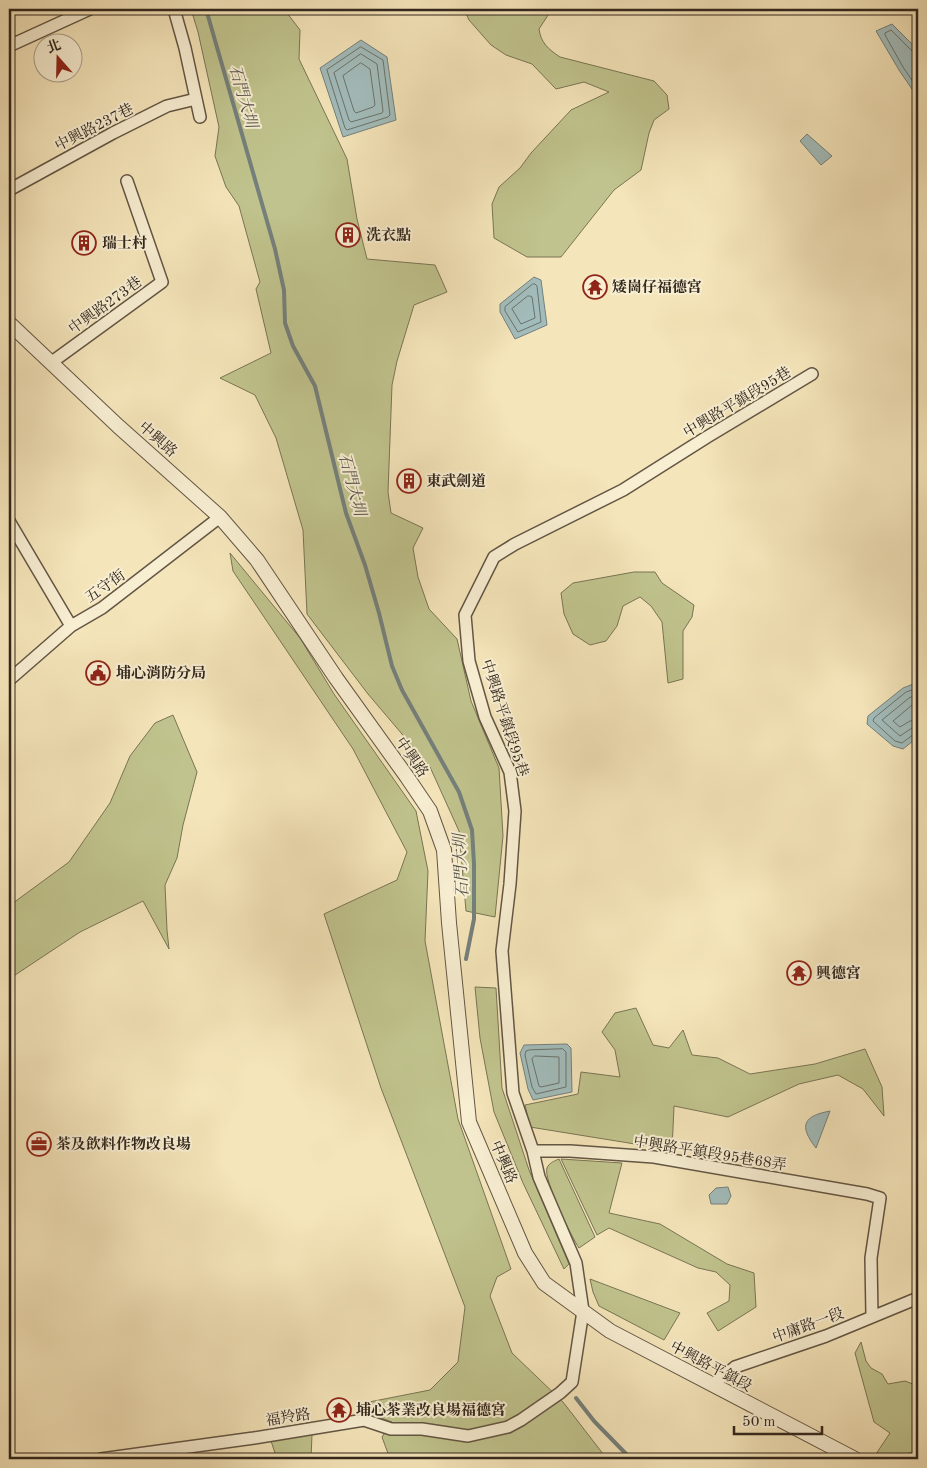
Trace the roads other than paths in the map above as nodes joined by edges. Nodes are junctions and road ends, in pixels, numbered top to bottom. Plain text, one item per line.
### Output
1 (90, 9) edge
2 (174, 9) edge
3 (9, 46) edge
4 (196, 99) junction
5 (200, 117) dead end
6 (127, 181) dead end
7 (9, 190) edge
8 (9, 323) edge
9 (52, 362) junction
10 (812, 374) dead end
11 (220, 517) junction
12 (9, 521) edge
13 (71, 626) junction
14 (9, 680) edge
15 (533, 1151) junction
16 (918, 1298) edge
17 (583, 1310) junction
18 (872, 1316) junction
19 (712, 1385) junction
20 (101, 1459) edge
21 (855, 1459) edge

1 - 3 street
2 - 4 street
4 - 5 street
4 - 7 street, 中興路237巷
6 - 9 street, 中興路273巷
8 - 9 street, 中興路
9 - 11 street, 中興路
10 - 15 street, 中興路平鎮段95巷
11 - 13 street, 五守街
11 - 17 street, 中興路
12 - 13 street
13 - 14 street, 五守街
15 - 17 street, 中興路平鎮段95巷
15 - 18 street, 中興路平鎮段95巷68弄
16 - 18 street, 中庸路一段
17 - 19 street, 中興路平鎮段
17 - 20 street, 福羚路
18 - 19 street, 中庸路一段
19 - 21 street, 中興路平鎮段

